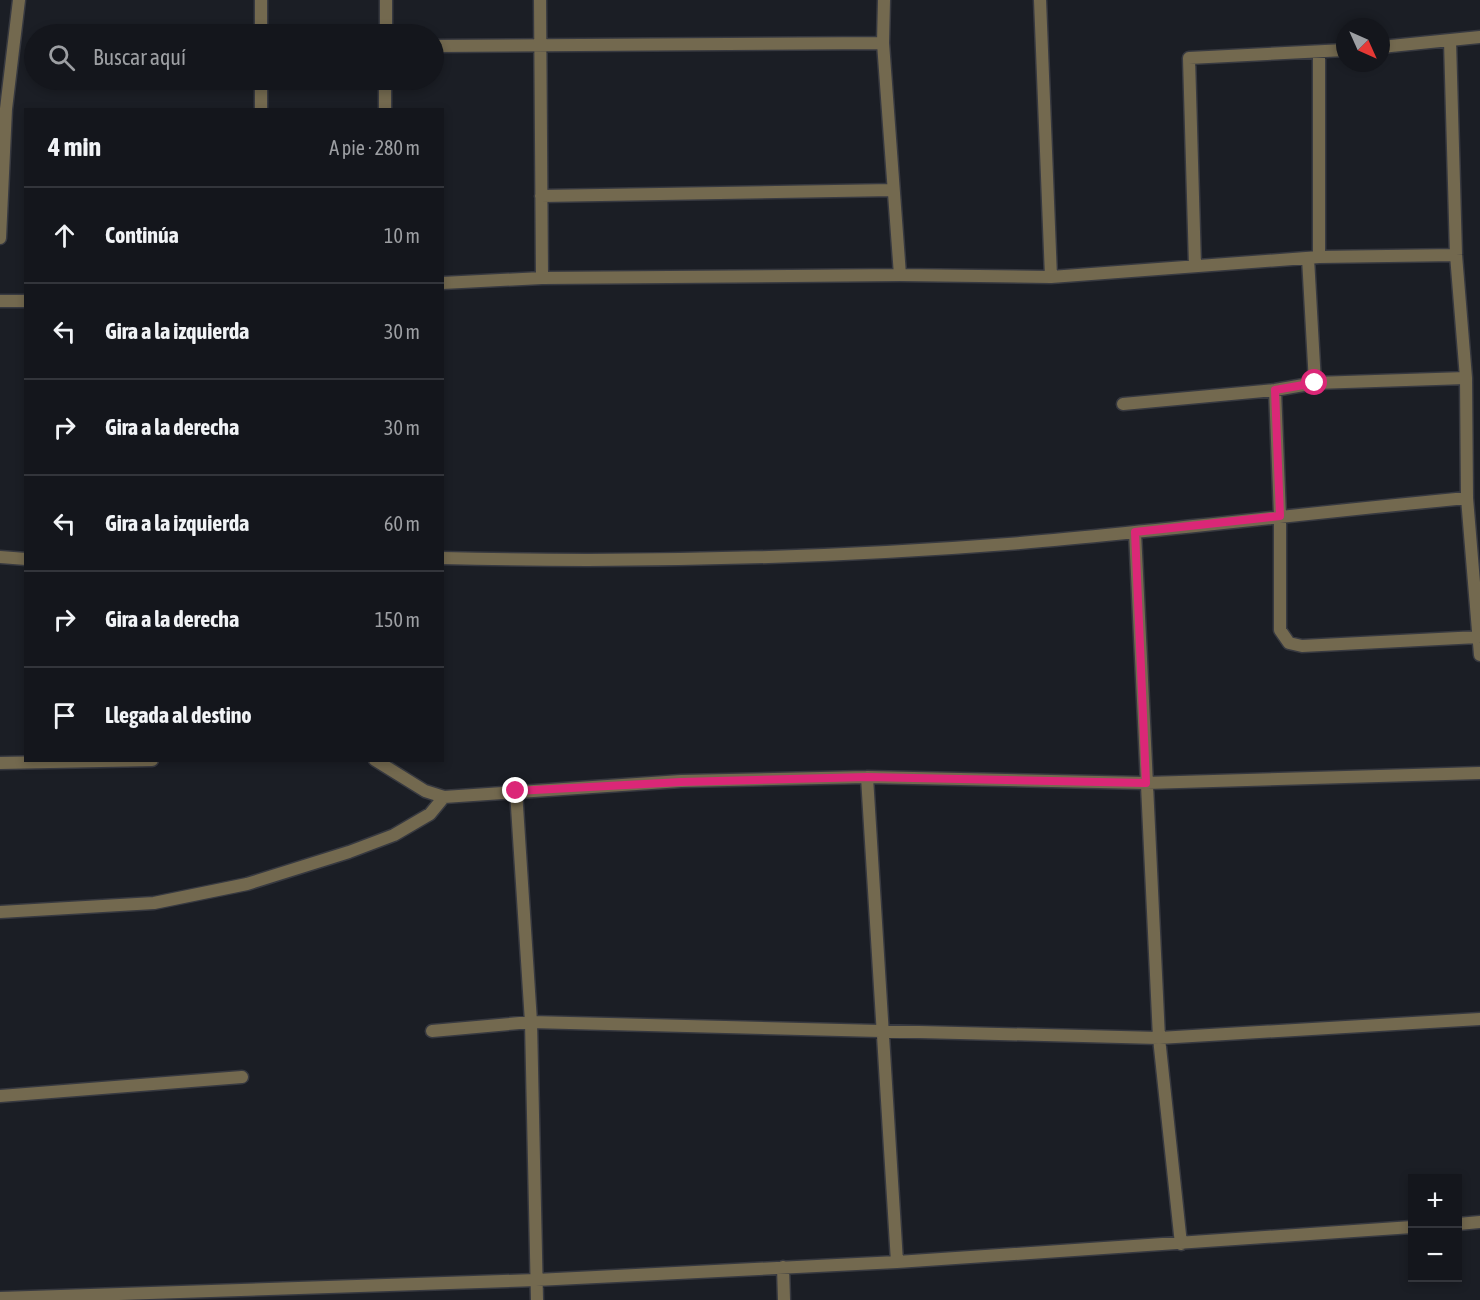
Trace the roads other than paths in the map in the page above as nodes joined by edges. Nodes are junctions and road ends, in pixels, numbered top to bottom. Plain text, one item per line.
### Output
1 (19, 0) edge
2 (261, 0) edge
3 (386, 0) edge
4 (540, 0) edge
5 (884, 0) edge
6 (1040, 0) edge
7 (261, 24) edge
8 (386, 24) edge
9 (1480, 37) edge
10 (1450, 41) junction
11 (883, 43) junction
12 (1390, 45) edge
13 (444, 46) edge
14 (540, 46) junction
15 (1336, 51) edge
16 (1319, 52) junction
17 (261, 90) edge
18 (386, 90) edge
19 (261, 108) edge
20 (386, 108) edge
21 (893, 190) junction
22 (541, 196) junction
23 (0, 238) edge
24 (1456, 255) junction
25 (1314, 258) junction
26 (1195, 266) junction
27 (900, 275) junction
28 (1051, 277) junction
29 (542, 278) junction
30 (444, 283) edge
31 (0, 301) edge
32 (24, 301) edge
33 (1466, 378) junction
34 (1315, 383) junction
35 (1275, 390) junction
36 (1123, 404) dead end
37 (1467, 498) junction
38 (1280, 516) junction
39 (1135, 532) junction
40 (0, 557) edge
41 (444, 558) edge
42 (24, 559) edge
43 (1478, 637) junction
44 (1480, 655) edge
45 (51, 762) edge
46 (378, 762) edge
47 (0, 763) edge
48 (1480, 773) edge
49 (867, 777) junction
50 (1146, 783) junction
51 (516, 791) junction
52 (444, 797) junction
53 (0, 912) edge
54 (1480, 1019) edge
55 (531, 1022) junction
56 (432, 1031) dead end
57 (881, 1031) junction
58 (1159, 1038) junction
59 (242, 1077) dead end
60 (0, 1096) edge
61 (1480, 1222) edge
62 (1462, 1224) edge
63 (1408, 1227) edge
64 (1181, 1244) junction
65 (897, 1262) junction
66 (783, 1267) junction
67 (536, 1280) junction
68 (0, 1298) edge
69 (537, 1300) edge
70 (784, 1300) edge

1 - 23 street
2 - 7 street
3 - 8 street
4 - 14 street
5 - 11 street
6 - 28 street
9 - 10 street
10 - 12 street
10 - 24 street
11 - 14 street
11 - 21 street
13 - 14 street
14 - 22 street
15 - 16 street
16 - 25 street
16 - 26 street
17 - 19 street
18 - 20 street
21 - 22 street
21 - 27 street
22 - 29 street
24 - 25 street
24 - 33 street
25 - 26 street
25 - 34 street
26 - 28 street
27 - 28 street
27 - 29 street
29 - 30 street
31 - 32 street
33 - 34 street
33 - 37 street
34 - 35 street
35 - 36 street
35 - 38 street
37 - 38 street
37 - 43 street
38 - 39 street
38 - 43 street
39 - 41 street
39 - 50 street
40 - 42 street
43 - 44 street
45 - 47 street
46 - 52 street
48 - 50 street
49 - 50 street
49 - 51 street
49 - 57 street
50 - 58 street
51 - 52 street
51 - 55 street
52 - 53 street
54 - 58 street
55 - 56 street
55 - 57 street
55 - 67 street
57 - 58 street
57 - 65 street
58 - 64 street
59 - 60 street
61 - 62 street
63 - 64 street
64 - 65 street
65 - 66 street
66 - 67 street
66 - 70 street
67 - 68 street
67 - 69 street

